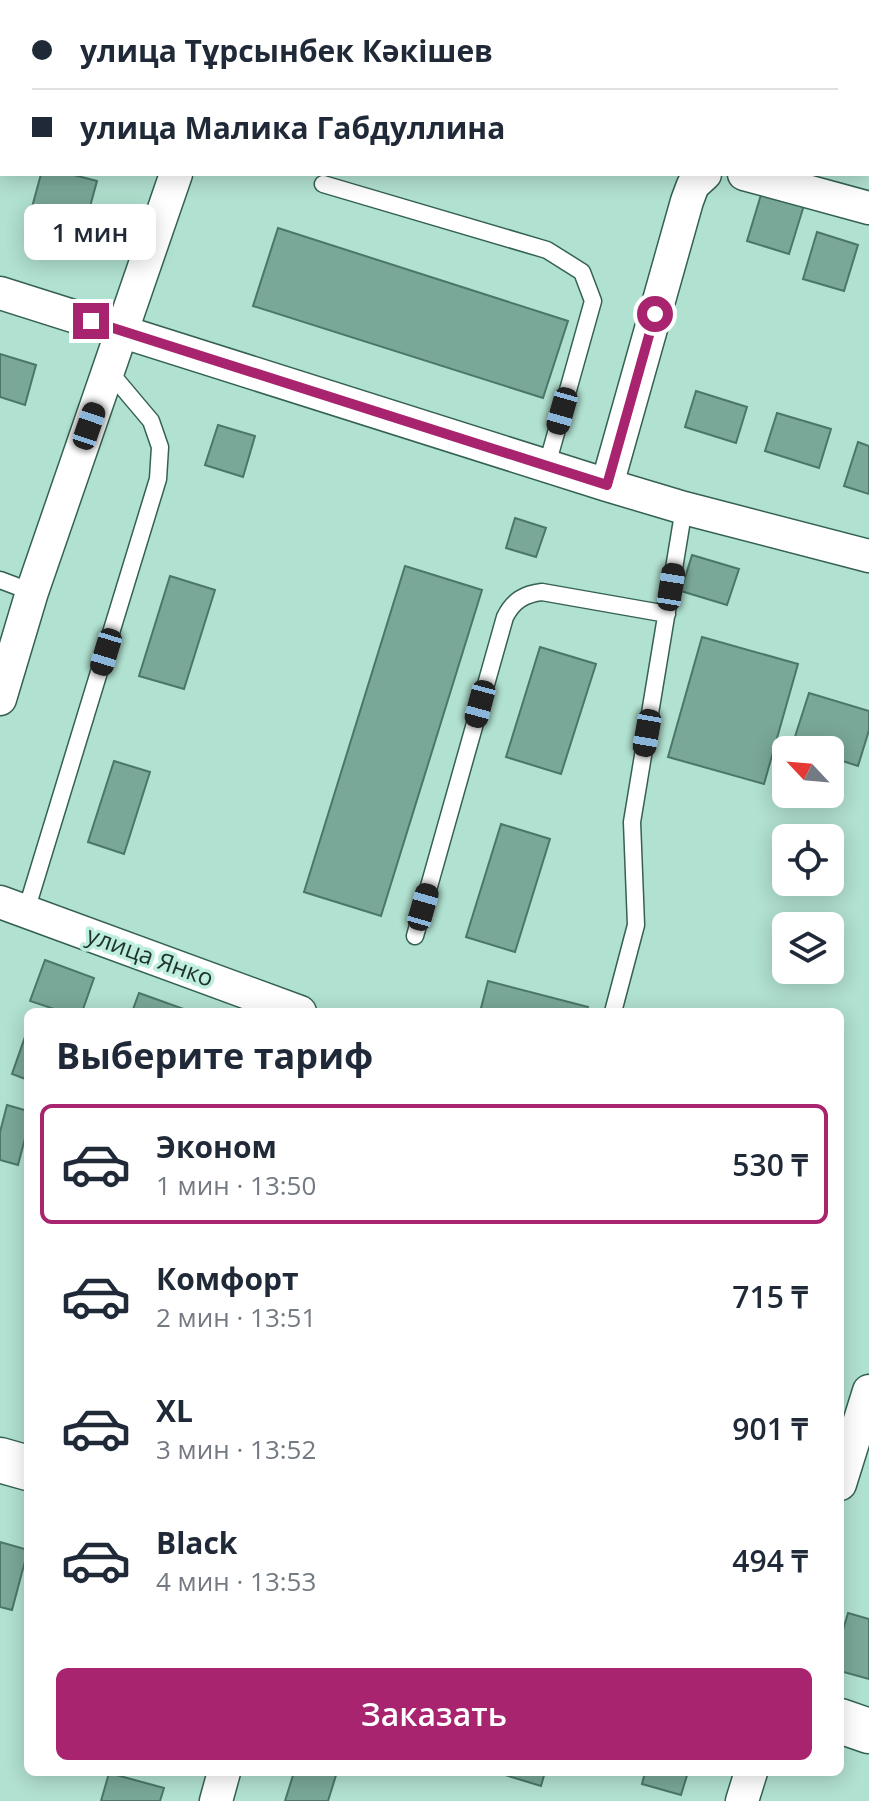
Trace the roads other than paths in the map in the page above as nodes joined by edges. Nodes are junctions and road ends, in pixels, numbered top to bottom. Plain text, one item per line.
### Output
1 (175, 176) edge
2 (703, 176) edge
3 (751, 176) edge
4 (323, 184) dead end
5 (869, 208) edge
6 (0, 293) edge
7 (122, 331) junction
8 (108, 370) junction
9 (547, 465) junction
10 (607, 485) junction
11 (684, 508) junction
12 (869, 556) edge
13 (0, 580) edge
14 (32, 592) junction
15 (667, 614) junction
16 (0, 699) edge
17 (13, 907) edge
18 (415, 936) dead end
19 (289, 1008) edge
20 (614, 1008) edge
21 (869, 1391) edge
22 (0, 1460) edge
23 (24, 1467) edge
24 (844, 1471) edge
25 (844, 1722) edge
26 (869, 1731) edge
27 (223, 1776) edge
28 (750, 1776) edge
29 (216, 1801) edge
30 (742, 1801) edge

1 - 7 street
2 - 10 street
3 - 5 street
4 - 9 lane
6 - 7 street
7 - 8 street
7 - 9 street
8 - 14 street
8 - 17 lane
9 - 10 street
10 - 11 street
11 - 12 street
11 - 15 lane
13 - 14 lane
14 - 16 street
15 - 18 lane
15 - 20 lane
17 - 19 street, улица Янко
21 - 24 street
22 - 23 street
25 - 26 street
27 - 29 street
28 - 30 street

